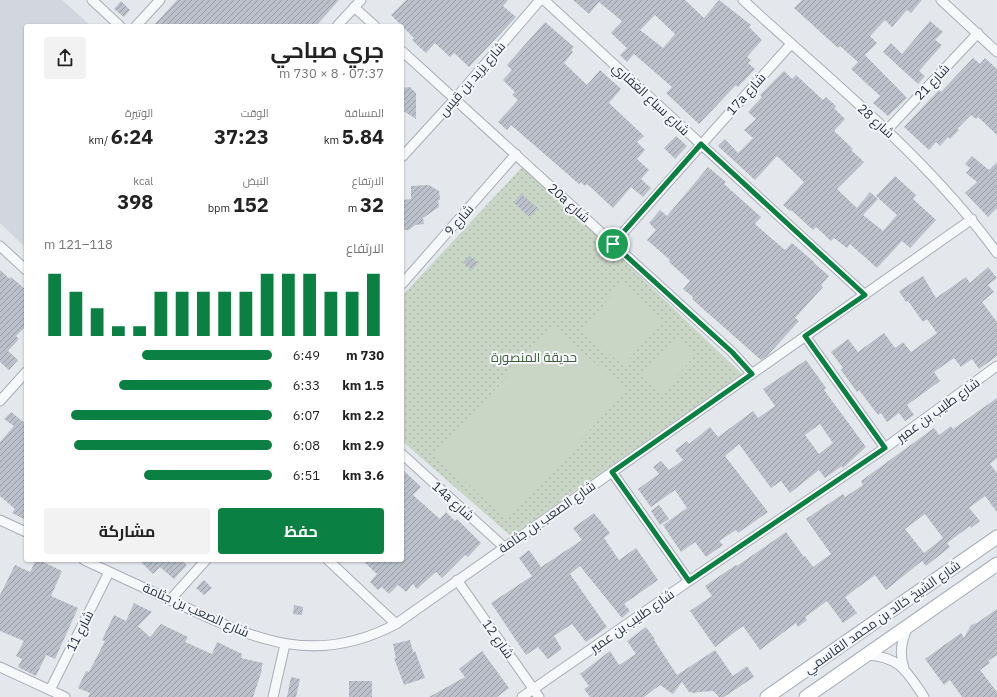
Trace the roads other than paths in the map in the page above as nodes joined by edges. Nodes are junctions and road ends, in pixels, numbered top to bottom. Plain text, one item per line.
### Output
1 (92, 0) edge
2 (160, 0) edge
3 (540, 0) edge
4 (544, 0) edge
5 (743, 0) edge
6 (941, 0) edge
7 (357, 4) edge
8 (118, 24) edge
9 (138, 24) edge
10 (340, 24) edge
11 (373, 24) edge
12 (978, 33) junction
13 (791, 44) junction
14 (997, 52) edge
15 (404, 53) edge
16 (455, 99) junction
17 (887, 130) junction
18 (701, 144) junction
19 (516, 154) junction
20 (404, 155) edge
21 (972, 220) junction
22 (613, 244) junction
23 (0, 246) edge
24 (997, 253) edge
25 (24, 268) edge
26 (404, 282) edge
27 (865, 295) junction
28 (805, 336) junction
29 (997, 366) edge
30 (24, 374) edge
31 (752, 374) junction
32 (0, 401) edge
33 (885, 448) junction
34 (404, 456) edge
35 (612, 472) junction
36 (0, 520) edge
37 (24, 531) edge
38 (997, 537) edge
39 (504, 547) junction
40 (88, 562) edge
41 (204, 562) edge
42 (330, 562) edge
43 (997, 564) edge
44 (109, 572) junction
45 (457, 580) junction
46 (689, 581) junction
47 (170, 600) junction
48 (396, 624) junction
49 (908, 627) junction
50 (285, 644) junction
51 (867, 655) junction
52 (0, 667) edge
53 (904, 668) junction
54 (50, 690) junction
55 (536, 693) edge
56 (65, 697) edge
57 (273, 697) edge
58 (522, 697) edge
59 (767, 697) edge
60 (806, 697) edge
61 (924, 697) edge

1 - 8 street
2 - 9 street
3 - 16 street, شارع يزيد بن قيس
4 - 18 street, شارع سباع الغفاري
5 - 13 street, شارع 28
6 - 12 street
7 - 10 street
7 - 11 street
12 - 14 street
12 - 17 street, شارع 21
13 - 17 street, شارع 28
13 - 18 street, 17a شارع
15 - 16 street, 20a شارع
16 - 19 street, 20a شارع
16 - 20 street, شارع يزيد بن قيس
17 - 21 street, شارع 28
18 - 22 street, 17a شارع
18 - 27 street, شارع سباع الغفاري
19 - 22 street, 20a شارع
19 - 26 street, شارع 9
21 - 24 street, شارع 28
21 - 27 street, شارع الصعب بن جثامة
22 - 31 street, 20a شارع
23 - 25 street
27 - 28 street, شارع الصعب بن جثامة
28 - 31 street, شارع الصعب بن جثامة
28 - 33 street
29 - 33 street, شارع طليب بن عمير
30 - 32 street
31 - 35 street, شارع الصعب بن جثامة
33 - 46 street, شارع طليب بن عمير
34 - 39 street, 14a شارع
35 - 39 street, شارع الصعب بن جثامة
35 - 46 street
36 - 37 street
38 - 59 main road, شارع الشيخ خالد بن محمد القاسمي
39 - 45 street, شارع الصعب بن جثامة
40 - 44 street, شارع الصعب بن جثامة
41 - 47 street
42 - 48 street
43 - 49 main road, شارع الشيخ خالد بن محمد القاسمي
44 - 47 street, شارع الصعب بن جثامة
44 - 54 street, شارع 11
45 - 48 street, شارع الصعب بن جثامة
45 - 55 street, شارع 12
46 - 55 street, شارع طليب بن عمير
47 - 50 street, شارع الصعب بن جثامة
48 - 50 street, شارع الصعب بن جثامة
49 - 51 main road, شارع الشيخ خالد بن محمد القاسمي
49 - 53 street
50 - 57 street
51 - 53 street
51 - 60 main road, شارع الشيخ خالد بن محمد القاسمي
52 - 54 street
53 - 61 street
54 - 56 street
55 - 58 street, شارع طليب بن عمير

